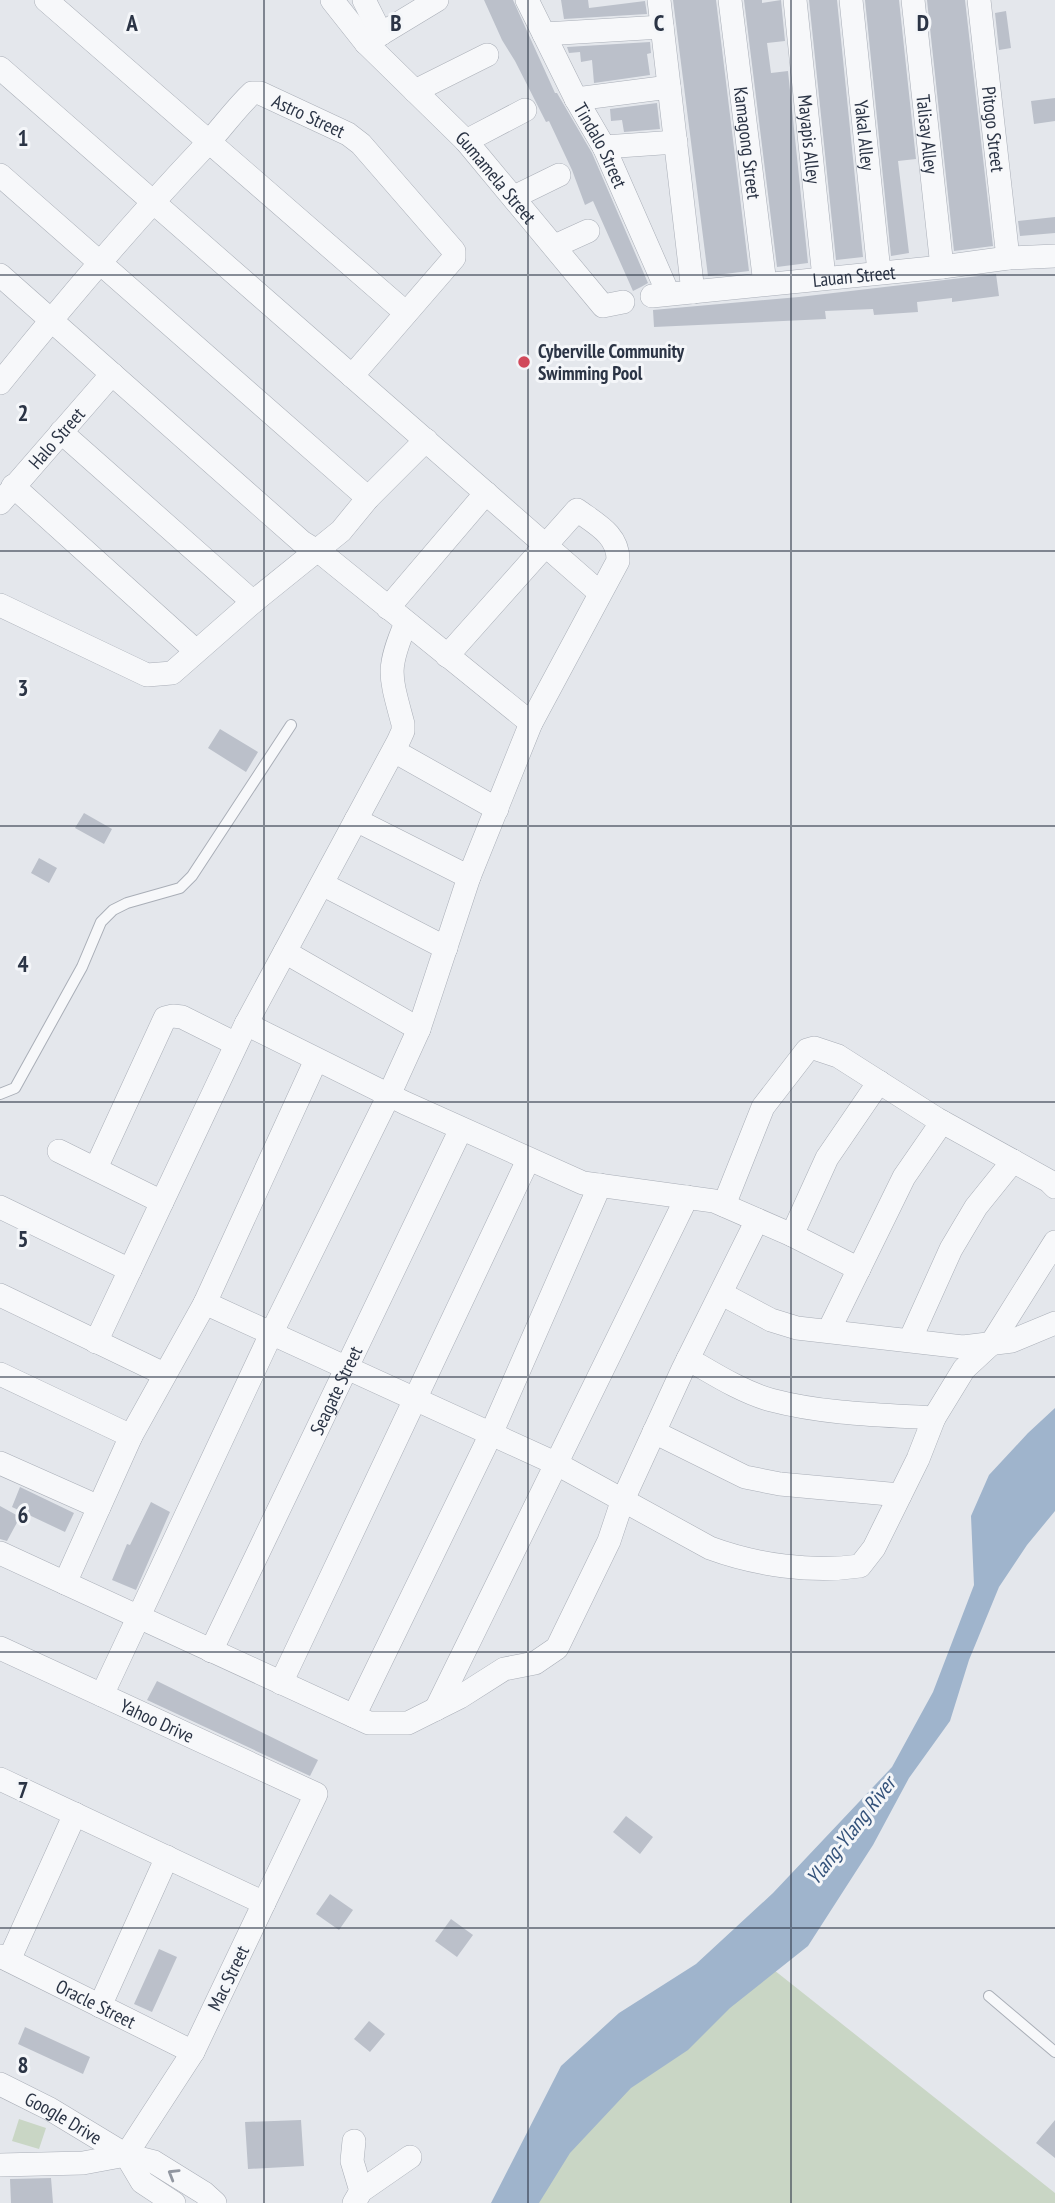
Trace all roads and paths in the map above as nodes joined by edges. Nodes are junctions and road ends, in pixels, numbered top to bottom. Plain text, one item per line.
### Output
1 (46, 0) edge
2 (332, 0) edge
3 (364, 0) edge
4 (437, 0) edge
5 (527, 0) edge
6 (659, 0) edge
7 (730, 0) edge
8 (794, 0) edge
9 (851, 0) edge
10 (913, 0) edge
11 (979, 0) edge
12 (662, 27) junction
13 (544, 34) junction
14 (373, 38) junction
15 (487, 55) dead end
16 (0, 68) edge
17 (669, 87) junction
18 (415, 91) junction
19 (576, 99) junction
20 (525, 110) dead end
21 (210, 141) junction
22 (466, 141) junction
23 (676, 142) junction
24 (604, 147) junction
25 (0, 175) edge
26 (559, 175) dead end
27 (514, 197) junction
28 (153, 201) junction
29 (588, 231) dead end
30 (555, 246) junction
31 (1055, 256) edge
32 (1007, 258) junction
33 (100, 263) junction
34 (942, 267) junction
35 (879, 272) junction
36 (0, 275) edge
37 (824, 278) junction
38 (765, 284) junction
39 (693, 292) junction
40 (660, 295) joint
41 (623, 302) dead end
42 (405, 313) junction
43 (51, 320) junction
44 (112, 374) junction
45 (352, 376) junction
46 (0, 383) edge
47 (61, 432) junction
48 (426, 440) junction
49 (486, 493) junction
50 (6, 494) edge
51 (368, 498) junction
52 (544, 544) junction
53 (314, 551) junction
54 (600, 593) junction
55 (253, 602) junction
56 (0, 605) edge
57 (388, 608) junction
58 (406, 622) junction
59 (196, 651) junction
60 (447, 656) junction
61 (531, 723) junction
62 (291, 725) dead end
63 (394, 751) junction
64 (497, 809) junction
65 (356, 820) junction
66 (469, 877) junction
67 (322, 884) junction
68 (446, 948) junction
69 (285, 952) junction
70 (419, 1029) junction
71 (241, 1034) junction
72 (316, 1060) junction
73 (879, 1082) junction
74 (0, 1094) edge
75 (389, 1096) junction
76 (942, 1122) junction
77 (461, 1129) junction
78 (59, 1151) dead end
79 (528, 1160) junction
80 (1013, 1161) junction
81 (96, 1168) junction
82 (1053, 1179) edge
83 (600, 1185) junction
84 (687, 1197) junction
85 (162, 1202) junction
86 (724, 1205) junction
87 (0, 1207) edge
88 (757, 1220) junction
89 (792, 1235) junction
90 (1055, 1242) edge
91 (859, 1269) junction
92 (130, 1270) junction
93 (722, 1294) junction
94 (0, 1295) edge
95 (205, 1303) junction
96 (1055, 1323) edge
97 (829, 1330) junction
98 (271, 1334) junction
99 (909, 1340) junction
100 (96, 1342) junction
101 (991, 1344) junction
102 (688, 1360) junction
103 (346, 1369) junction
104 (0, 1374) edge
105 (164, 1374) junction
106 (415, 1400) junction
107 (934, 1418) junction
108 (654, 1432) junction
109 (491, 1434) junction
110 (131, 1436) junction
111 (0, 1463) edge
112 (556, 1464) junction
113 (900, 1495) junction
114 (622, 1502) junction
115 (99, 1507) junction
116 (0, 1553) edge
117 (65, 1583) junction
118 (138, 1617) junction
119 (0, 1648) edge
120 (211, 1651) junction
121 (281, 1683) junction
122 (102, 1695) junction
123 (436, 1709) junction
124 (354, 1716) junction
125 (0, 1779) edge
126 (316, 1794) joint
127 (75, 1814) junction
128 (167, 1857) junction
129 (264, 1903) junction
130 (4, 1958) edge
131 (989, 1996) dead end
132 (100, 2006) junction
133 (193, 2052) junction
134 (1055, 2052) edge
135 (0, 2084) edge
136 (354, 2141) dead end
137 (126, 2155) junction
138 (410, 2157) dead end
139 (0, 2165) edge
140 (358, 2197) edge
141 (174, 2203) edge
142 (215, 2203) edge

1 - 21 street
2 - 14 street
3 - 14 street
4 - 14 street
5 - 13 street, Tindalo Street
6 - 12 street
7 - 38 street, Kamagong Street
8 - 37 street, Mayapis Alley
9 - 35 street, Yakal Alley
10 - 34 street, Talisay Alley
11 - 32 street, Pitogo Street
12 - 13 street
12 - 17 street
13 - 19 street, Tindalo Street
14 - 18 street, Gumamela Street
15 - 18 street
16 - 28 street
17 - 19 street
17 - 23 street
18 - 22 street, Gumamela Street
19 - 24 street, Tindalo Street
20 - 22 street
21 - 28 street, Astro Street
21 - 42 street
21 - 42 street, Astro Street
22 - 27 street, Gumamela Street
23 - 24 street
23 - 39 street
24 - 40 street, Tindalo Street
25 - 33 street
26 - 27 street
27 - 30 street, Gumamela Street
28 - 33 street, Astro Street
28 - 45 street
29 - 30 street
30 - 41 street, Gumamela Street
31 - 32 street, Lauan Street
32 - 34 street, Lauan Street
33 - 43 street, Astro Street
33 - 51 street
34 - 35 street, Lauan Street
35 - 37 street, Lauan Street
36 - 43 street
37 - 38 street, Lauan Street
38 - 39 street, Lauan Street
39 - 40 street, Lauan Street
42 - 45 street, Astro Street
43 - 44 street
43 - 46 street, Astro Street
44 - 47 street, Halo Street
44 - 53 street
45 - 48 street
47 - 50 street, Halo Street
47 - 55 street
48 - 49 street
48 - 51 street
49 - 52 street
49 - 57 street
50 - 59 street
51 - 53 street
52 - 54 street
52 - 54 street
52 - 60 street
53 - 55 street
53 - 57 street
54 - 61 street
55 - 59 street
56 - 59 street
57 - 58 street
58 - 60 street
58 - 63 street
60 - 61 street
61 - 64 street
62 - 74 lane
63 - 64 street
63 - 65 street
64 - 66 street
65 - 66 street
65 - 67 street
66 - 68 street
67 - 68 street
67 - 69 street
68 - 70 street
69 - 70 street
69 - 71 street
70 - 75 street
71 - 72 street
71 - 81 street
71 - 85 street
72 - 75 street
72 - 95 street
73 - 76 street
73 - 86 street
73 - 89 street
75 - 77 street
75 - 98 street
76 - 80 street
76 - 91 street
77 - 79 street
77 - 103 street, Seagate Street
78 - 81 street
79 - 83 street
79 - 106 street
80 - 82 street
80 - 99 street
81 - 85 street
83 - 84 street
83 - 109 street
84 - 86 street
84 - 112 street
85 - 92 street
86 - 88 street
87 - 92 street
88 - 89 street
88 - 93 street
89 - 91 street
90 - 101 street
91 - 97 street
92 - 100 street
93 - 97 street
93 - 102 street
94 - 100 street
95 - 98 street
95 - 105 street
96 - 101 street
97 - 99 street
98 - 103 street
98 - 118 street
99 - 101 street
100 - 105 street
101 - 107 street
102 - 107 street
102 - 108 street
103 - 106 street
103 - 120 street, Seagate Street
104 - 110 street
105 - 110 street
106 - 109 street
106 - 121 street
107 - 113 street
108 - 113 street
108 - 114 street
109 - 112 street
109 - 124 street
110 - 115 street
111 - 115 street
112 - 114 street
112 - 123 street
113 - 114 street
114 - 123 street
115 - 117 street
116 - 117 street
117 - 118 street
118 - 120 street
118 - 122 street
119 - 122 street, Yahoo Drive
120 - 121 street
121 - 124 street
122 - 126 street, Yahoo Drive
123 - 124 street
125 - 127 street
126 - 129 street, Mac Street
127 - 128 street
127 - 130 street
128 - 129 street
128 - 132 street
129 - 133 street, Mac Street
130 - 132 street, Oracle Street
131 - 134 lane
132 - 133 street, Oracle Street
133 - 137 street, Mac Street
135 - 137 street, Google Drive
136 - 140 street
137 - 139 street
137 - 141 street
142 -> 137 street
138 - 140 street

